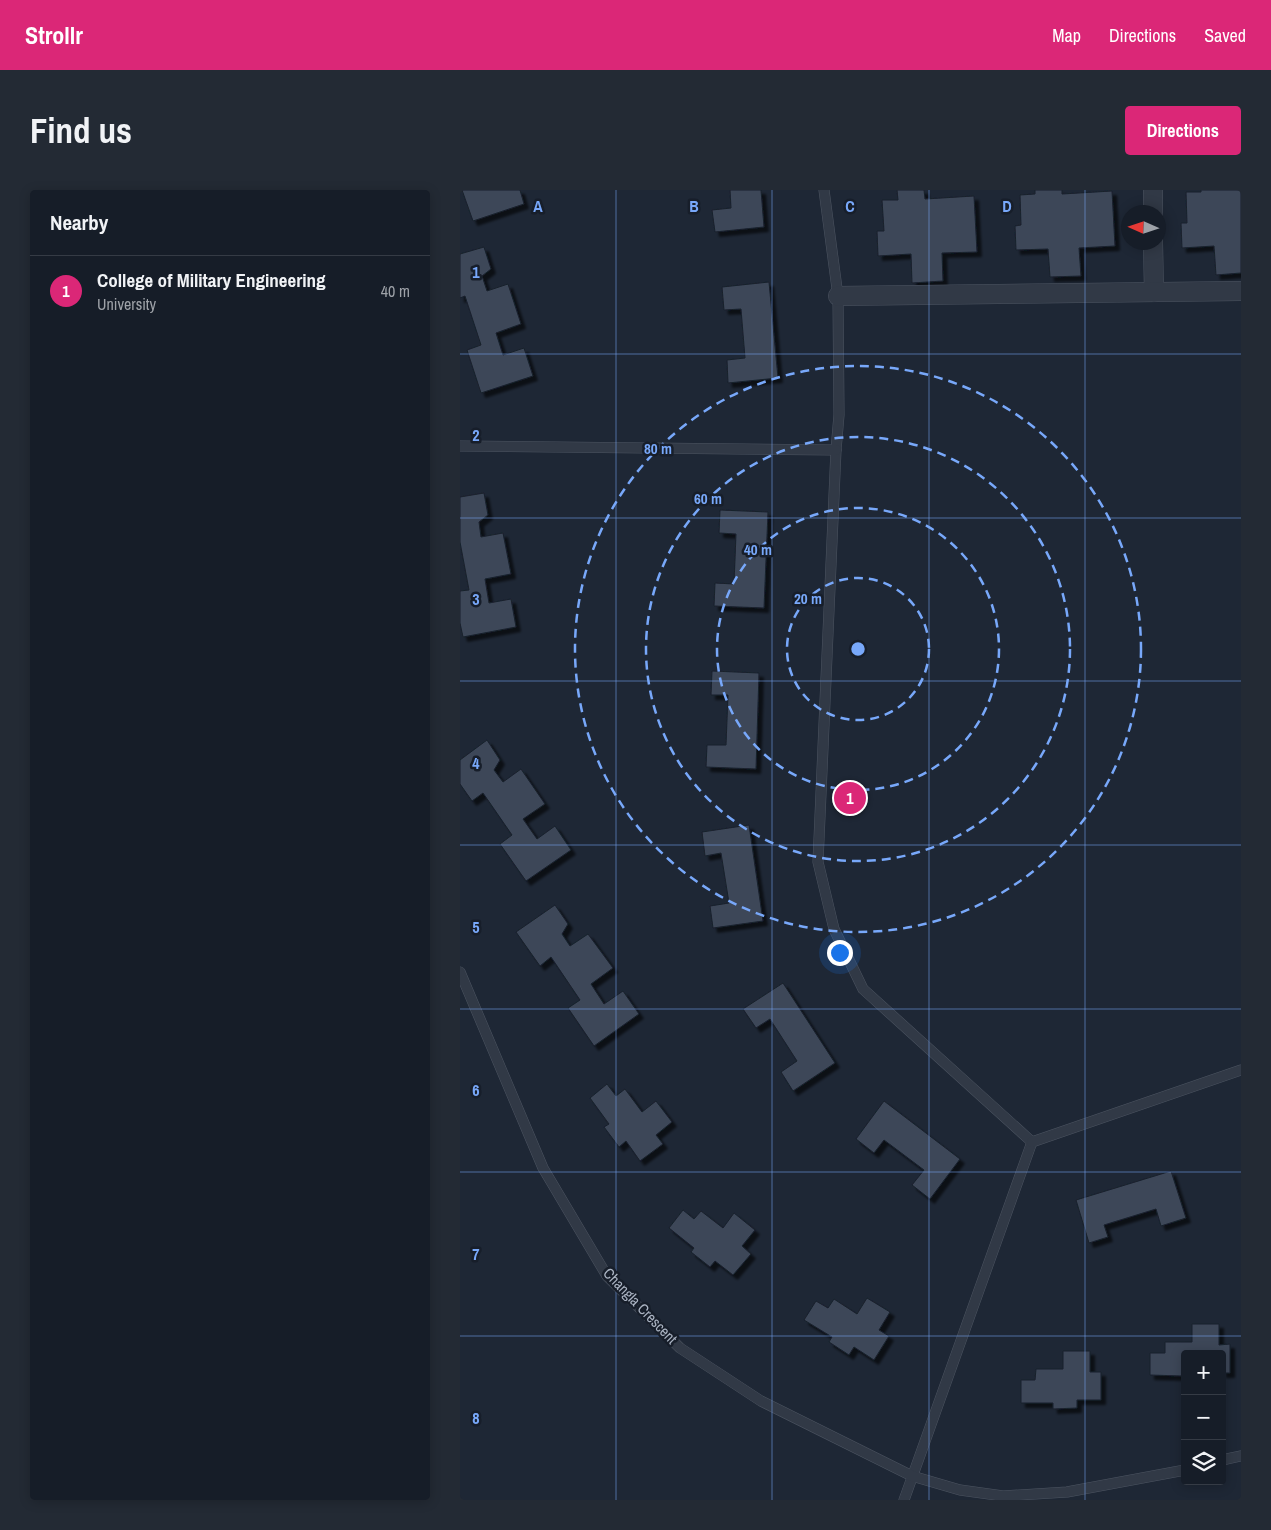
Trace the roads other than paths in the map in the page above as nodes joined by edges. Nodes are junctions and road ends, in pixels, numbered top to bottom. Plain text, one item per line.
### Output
1 (824, 190) edge
2 (1152, 190) edge
3 (1153, 205) edge
4 (1153, 250) edge
5 (1241, 291) edge
6 (1154, 292) junction
7 (838, 296) junction
8 (460, 446) edge
9 (836, 450) junction
10 (460, 972) edge
11 (1241, 1070) edge
12 (1032, 1142) junction
13 (1241, 1456) edge
14 (1226, 1459) edge
15 (1181, 1471) edge
16 (912, 1476) junction
17 (904, 1500) edge

1 - 7 lane
2 - 3 street
4 - 6 street
5 - 6 street
6 - 7 street
7 - 9 lane
8 - 9 lane
9 - 12 lane
10 - 16 lane, Changla Crescent
11 - 12 lane
12 - 16 lane
13 - 14 lane
15 - 16 lane, Changla Crescent
16 - 17 lane

